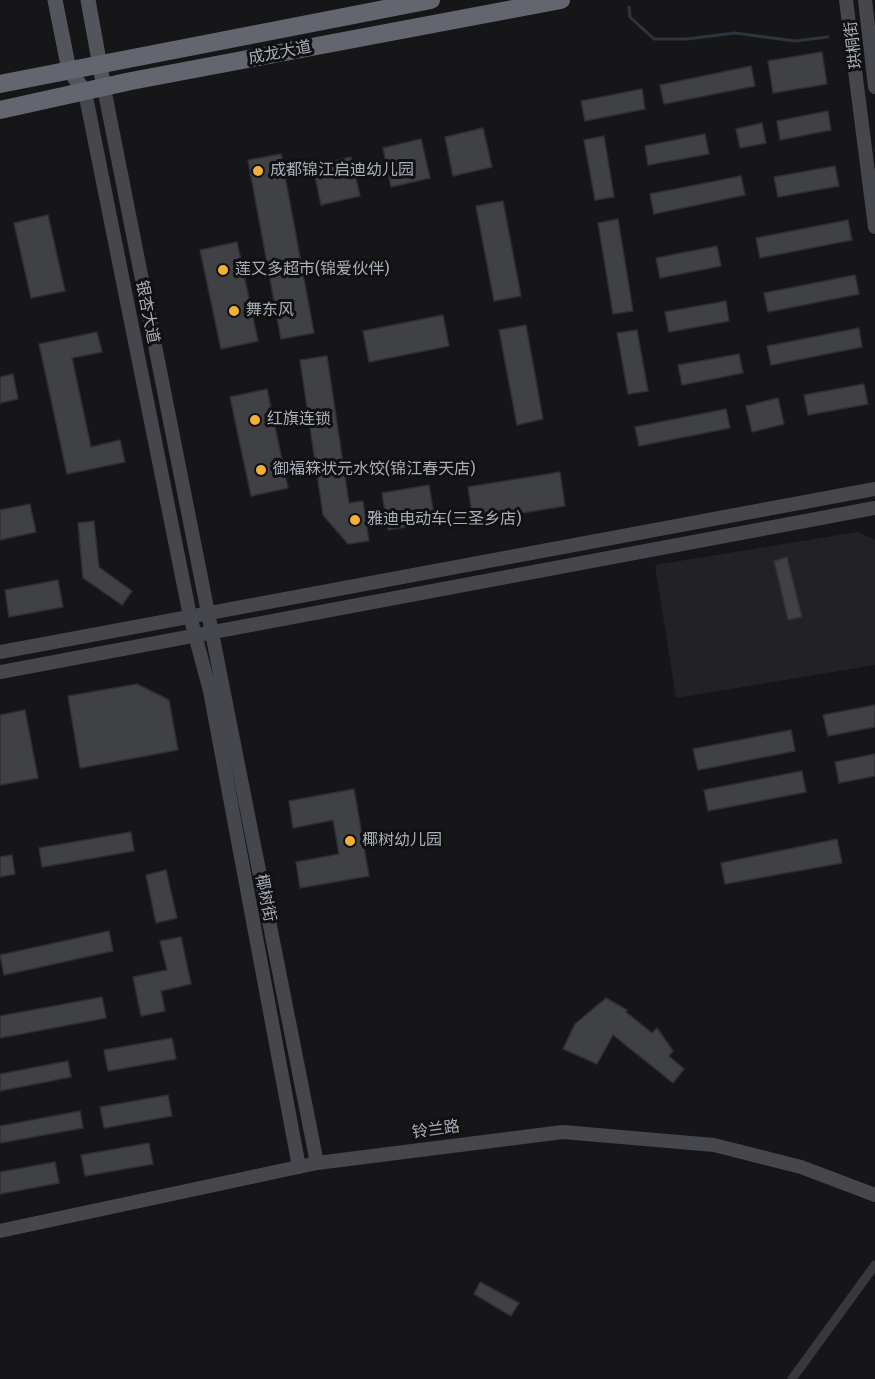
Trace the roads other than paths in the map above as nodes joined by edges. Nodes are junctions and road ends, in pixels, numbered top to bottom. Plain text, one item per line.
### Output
1 (55, 0) edge
2 (88, 0) edge
3 (431, 0) edge
4 (561, 0) edge
5 (846, 0) edge
6 (865, 0) edge
7 (100, 63) junction
8 (69, 70) junction
9 (0, 84) edge
10 (875, 87) edge
11 (104, 88) junction
12 (85, 92) junction
13 (0, 110) edge
14 (875, 227) edge
15 (875, 489) edge
16 (875, 508) edge
17 (209, 613) junction
18 (190, 616) junction
19 (213, 633) junction
20 (195, 636) junction
21 (0, 652) edge
22 (0, 672) edge
23 (317, 1164) junction
24 (299, 1167) junction
25 (875, 1195) edge
26 (0, 1231) edge
27 (875, 1265) edge
28 (792, 1379) edge

1 - 8 main road, 银杏大道
2 - 7 main road, 银杏大道
3 - 7 highway, 成龙大道
4 - 11 highway, 成龙大道
5 - 14 street, 珙桐街
6 - 10 street, 珙桐街
7 - 8 highway, 成龙大道
7 - 11 main road, 银杏大道
8 - 9 highway, 成龙大道
8 - 12 main road, 银杏大道
11 - 12 highway, 成龙大道
11 - 17 street, 银杏大道
12 - 13 highway, 成龙大道
12 - 18 street, 银杏大道
15 - 17 street
16 - 19 street
17 - 18 street
17 - 19 street, 银杏大道
18 - 20 street, 银杏大道
18 - 21 street
19 - 20 street
19 - 23 street, 椰树街
20 - 22 street
20 - 24 street, 椰树街
23 - 24 street, 铃兰路
23 - 25 street, 铃兰路
24 - 26 street, 铃兰路
27 - 28 street

